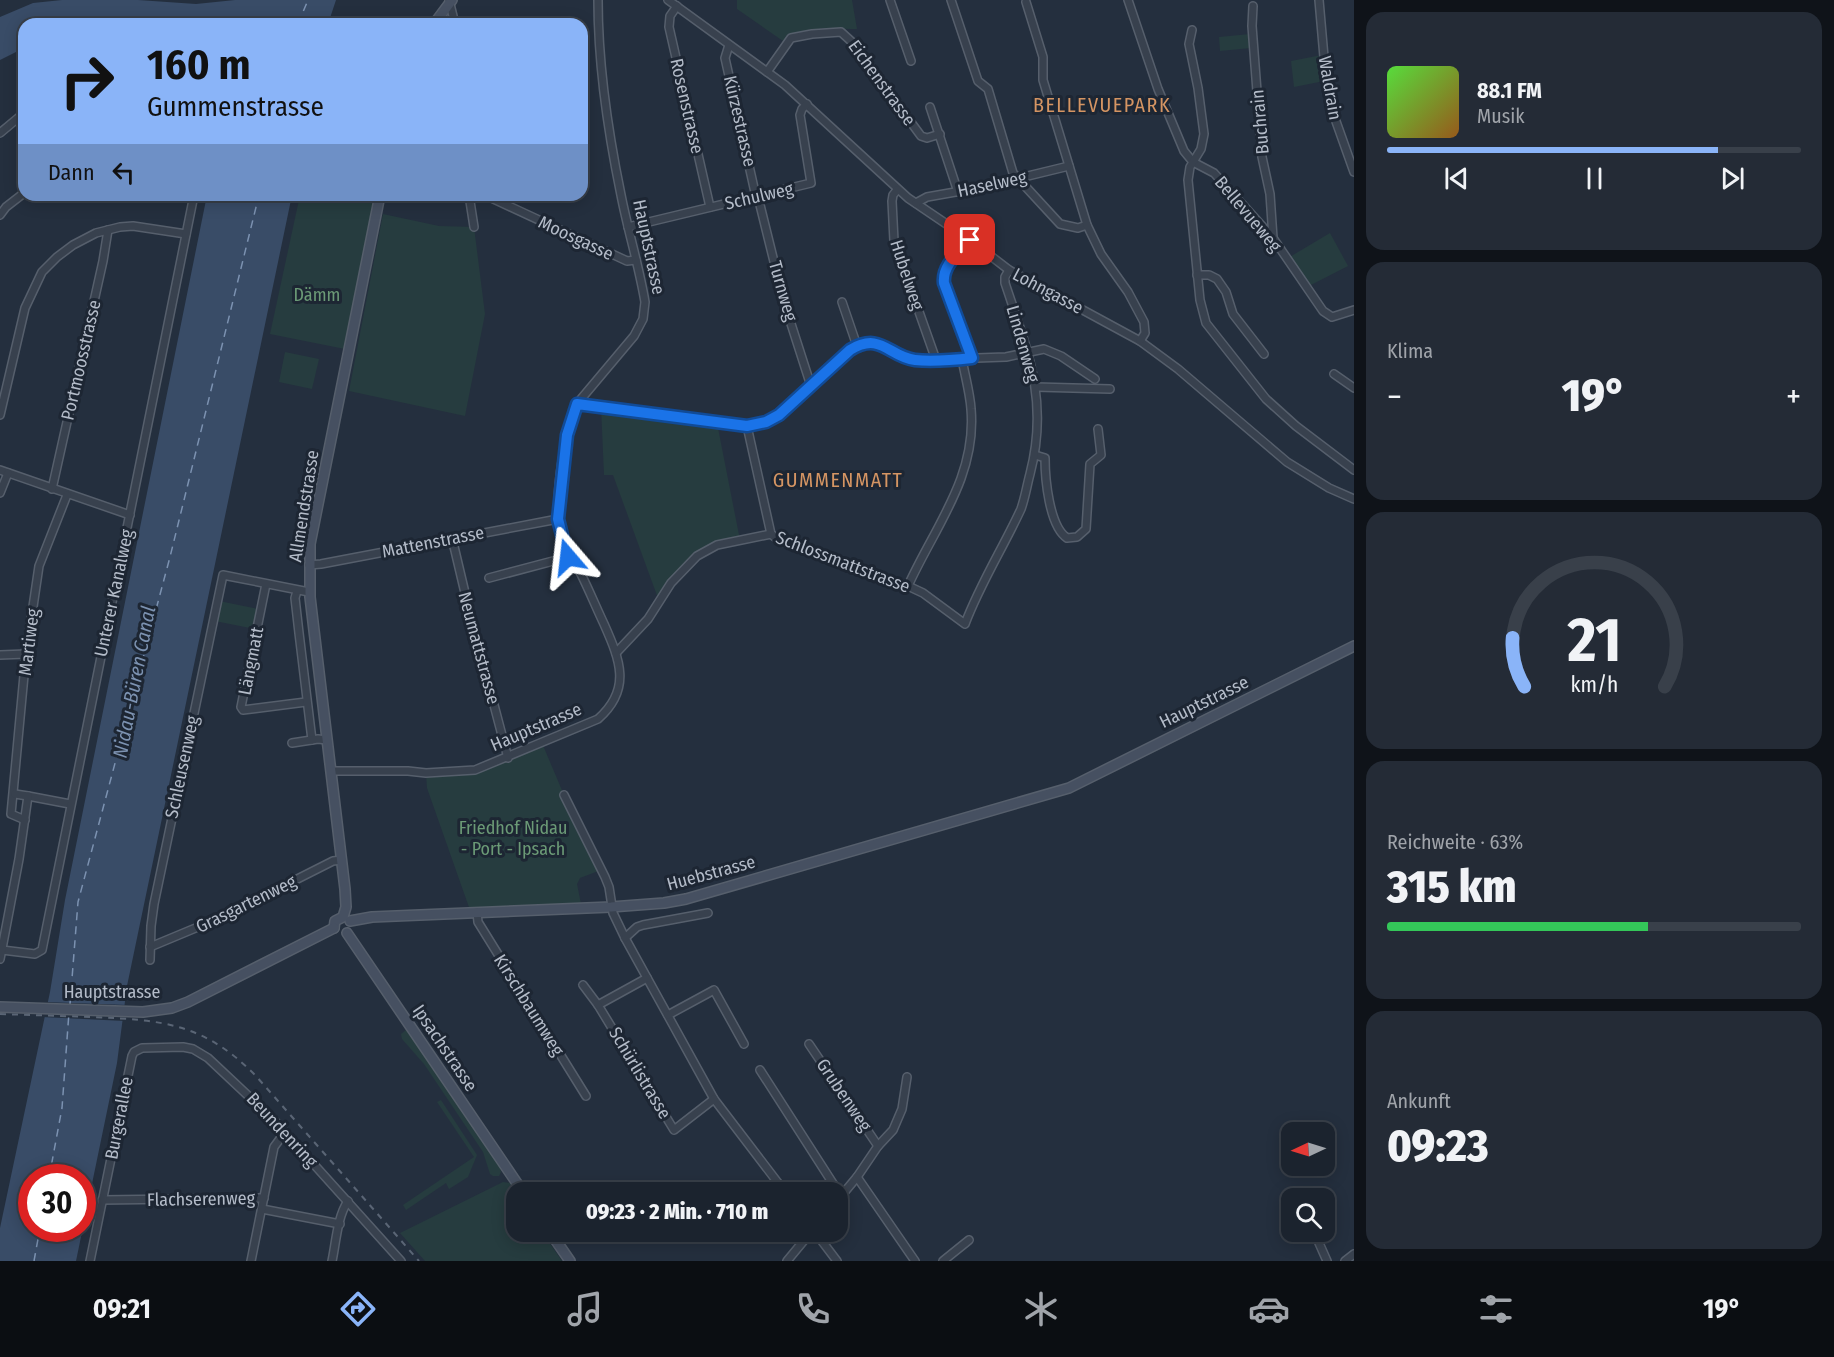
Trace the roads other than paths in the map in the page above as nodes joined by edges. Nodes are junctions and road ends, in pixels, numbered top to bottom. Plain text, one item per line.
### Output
1 (598, 0) edge
2 (668, 0) edge
3 (890, 0) edge
4 (951, 0) edge
5 (1128, 0) edge
6 (1319, 0) edge
7 (450, 1) edge
8 (1026, 2) dead end
9 (677, 6) junction
10 (1253, 6) dead end
11 (438, 18) edge
12 (454, 18) edge
13 (1192, 30) dead end
14 (729, 45) junction
15 (911, 61) dead end
16 (767, 72) junction
17 (807, 104) junction
18 (930, 107) dead end
19 (18, 118) edge
20 (0, 133) edge
21 (940, 134) junction
22 (1193, 162) junction
23 (1069, 166) junction
24 (1354, 172) edge
25 (1018, 179) junction
26 (897, 190) junction
27 (958, 192) junction
28 (756, 197) junction
29 (18, 198) edge
30 (0, 201) edge
31 (193, 201) edge
32 (379, 201) edge
33 (470, 201) edge
34 (498, 201) edge
35 (916, 203) junction
36 (6, 207) junction
37 (710, 207) junction
38 (0, 215) edge
39 (1087, 225) junction
40 (474, 227) dead end
41 (628, 227) junction
42 (108, 230) junction
43 (186, 234) junction
44 (1273, 238) junction
45 (970, 240) junction
46 (636, 261) junction
47 (1009, 270) junction
48 (1197, 275) junction
49 (842, 302) dead end
50 (1354, 310) edge
51 (1140, 341) junction
52 (857, 346) junction
53 (1029, 353) junction
54 (1264, 354) dead end
55 (972, 358) junction
56 (962, 359) junction
57 (936, 360) junction
58 (1334, 374) dead end
59 (1095, 379) dead end
60 (811, 386) junction
61 (1036, 387) junction
62 (1354, 388) edge
63 (1110, 389) dead end
64 (577, 404) junction
65 (0, 415) edge
66 (747, 426) junction
67 (1098, 429) dead end
68 (1035, 455) junction
69 (0, 470) edge
70 (1354, 470) edge
71 (8, 473) junction
72 (52, 489) junction
73 (0, 493) edge
74 (67, 495) junction
75 (1354, 499) edge
76 (130, 516) junction
77 (558, 519) junction
78 (771, 534) junction
79 (452, 538) junction
80 (572, 556) junction
81 (309, 564) junction
82 (489, 578) dead end
83 (266, 584) junction
84 (908, 586) junction
85 (297, 591) junction
86 (309, 592) junction
87 (965, 624) joint
88 (1354, 646) edge
89 (616, 653) junction
90 (26, 654) junction
91 (0, 656) edge
92 (306, 702) junction
93 (312, 740) junction
94 (327, 740) junction
95 (292, 743) dead end
96 (508, 758) junction
97 (331, 771) junction
98 (1069, 788) joint
99 (15, 794) junction
100 (564, 795) dead end
101 (28, 796) junction
102 (70, 804) junction
103 (26, 820) junction
104 (342, 860) junction
105 (611, 907) junction
106 (477, 912) junction
107 (708, 913) dead end
108 (346, 919) junction
109 (334, 928) junction
110 (347, 933) junction
111 (625, 938) junction
112 (150, 947) junction
113 (2, 950) junction
114 (0, 959) edge
115 (150, 960) dead end
116 (647, 978) junction
117 (584, 985) dead end
118 (598, 1005) junction
119 (0, 1006) edge
120 (668, 1016) junction
121 (744, 1044) dead end
122 (809, 1044) dead end
123 (138, 1049) joint
124 (760, 1070) dead end
125 (908, 1077) dead end
126 (586, 1096) dead end
127 (714, 1099) junction
128 (285, 1132) junction
129 (878, 1146) junction
130 (857, 1178) junction
131 (516, 1182) edge
132 (777, 1182) edge
133 (829, 1182) edge
134 (848, 1188) edge
135 (264, 1198) junction
136 (102, 1200) junction
137 (348, 1201) junction
138 (262, 1209) junction
139 (340, 1224) junction
140 (969, 1240) dead end
141 (557, 1242) edge
142 (804, 1242) edge
143 (821, 1242) edge
144 (1319, 1243) dead end
145 (1354, 1254) edge
146 (90, 1261) edge
147 (251, 1261) edge
148 (332, 1261) edge
149 (401, 1261) edge
150 (570, 1261) edge
151 (787, 1261) edge
152 (837, 1261) edge
153 (915, 1261) edge
154 (943, 1261) edge
155 (1328, 1261) edge
156 (1345, 1261) edge

1 - 41 street, Hauptstrasse
2 - 9 street, Lohngasse
3 - 15 street
4 - 25 street
5 - 22 street
6 - 24 street, Waldrain
7 - 11 main road
7 - 12 street
8 - 23 street
9 - 14 street, Lohngasse
9 - 37 street, Rosenstrasse
10 - 44 street, Buchrain
13 - 22 street
14 - 16 street, Lohngasse
14 - 28 street, Kürzestrasse
16 - 17 street, Lohngasse
16 - 21 street, Eichenstrasse
17 - 26 street, Lohngasse
17 - 28 street, Schulweg
18 - 21 street, Eichenstrasse
19 - 20 street
21 - 27 street, Eichenstrasse
22 - 44 street, Bellevueweg
22 - 48 street, Bellevueweg
23 - 25 street, Haselweg
23 - 39 street
25 - 27 street, Haselweg
25 - 39 street
26 - 35 street, Lohngasse
26 - 57 street, Hubelweg
27 - 35 street, Haselweg
28 - 37 street, Schulweg
28 - 60 street, Turnweg
29 - 36 street
30 - 36 street
31 - 43 street, Unterer Kanalweg
32 - 81 main road, Allmendstrasse
33 - 40 street
34 - 46 street, Moosgasse
35 - 45 street, Lohngasse
36 - 38 street
37 - 41 street, Schulweg
39 - 51 street
41 - 46 street, Hauptstrasse
42 - 43 street
42 - 65 street
42 - 72 street, Portmoosstrasse
43 - 76 street, Unterer Kanalweg
44 - 50 street, Bellevueweg
45 - 47 street, Lohngasse
45 - 55 street
46 - 64 street, Hauptstrasse
47 - 51 street, Lohngasse
47 - 53 street, Lindenweg
48 - 54 street
48 - 70 street, Bellevueweg
49 - 52 street
51 - 75 street, Lohngasse
52 - 57 street
52 - 60 street
53 - 55 street
53 - 59 street
53 - 61 street, Lindenweg
55 - 56 street
56 - 57 street
56 - 84 street
58 - 62 street
60 - 66 street
61 - 63 street
61 - 68 street, Lindenweg
64 - 66 street
64 - 77 street, Hauptstrasse
66 - 78 street
67 - 68 street, Lindenweg
68 - 87 street, Lindenweg
69 - 71 street
71 - 72 street
71 - 73 street
72 - 74 street
74 - 76 street
74 - 90 street, Martiweg
76 - 102 street, Unterer Kanalweg
77 - 79 street, Mattenstrasse
77 - 80 street, Hauptstrasse
78 - 84 street, Schlossmattstrasse
78 - 89 street, Schlossmattstrasse
79 - 81 street, Mattenstrasse
79 - 96 street, Neumattstrasse
80 - 82 street
80 - 89 street, Hauptstrasse
81 - 86 main road, Allmendstrasse
83 - 85 street
83 - 92 street, Längmatt
83 - 112 street, Schleusenweg
84 - 87 street, Schlossmattstrasse
85 - 86 street
85 - 92 street
86 - 94 main road, Allmendstrasse
88 - 98 main road, Hauptstrasse
89 - 96 street, Hauptstrasse
90 - 91 street
90 - 99 street, Martiweg
92 - 93 street
93 - 94 street
93 - 95 street
94 - 97 main road, Allmendstrasse
96 - 97 street, Hauptstrasse
97 - 104 main road, Allmendstrasse
98 - 105 main road, Huebstrasse
99 - 101 street
99 - 103 street, Martiweg
100 - 105 street
101 - 102 street
101 - 103 street
102 - 113 street, Unterer Kanalweg
103 - 113 street
104 - 108 main road, Allmendstrasse
104 - 112 street, Grasgartenweg
105 - 106 main road, Huebstrasse
105 - 111 street
106 - 108 main road, Huebstrasse
106 - 126 street, Kirschbaumweg
107 - 111 street
108 - 109 main road
108 - 110 main road
109 - 110 main road
109 - 119 main road, Hauptstrasse
110 - 131 main road, Ipsachstrasse
111 - 116 street
112 - 115 street, Schleusenweg
113 - 114 street
116 - 118 street
116 - 120 street
117 - 118 street, Schürlistrasse
118 - 127 street, Schürlistrasse
120 - 121 street
120 - 127 street
122 - 129 street, Grubenweg
123 - 128 street, Beundenring
123 - 136 street, Burgerallee
124 - 133 street
125 - 129 street
127 - 132 street
128 - 135 street, Flachserenweg
128 - 137 street, Beundenring
129 - 130 street
130 - 134 street
130 - 153 street
135 - 136 street, Flachserenweg
135 - 138 street
136 - 146 street, Burgerallee
137 - 139 street
137 - 149 street, Beundenring
138 - 139 street
138 - 147 street
139 - 148 street
140 - 154 street
141 - 150 main road
142 - 151 street
143 - 152 street
144 - 155 street
145 - 156 street

